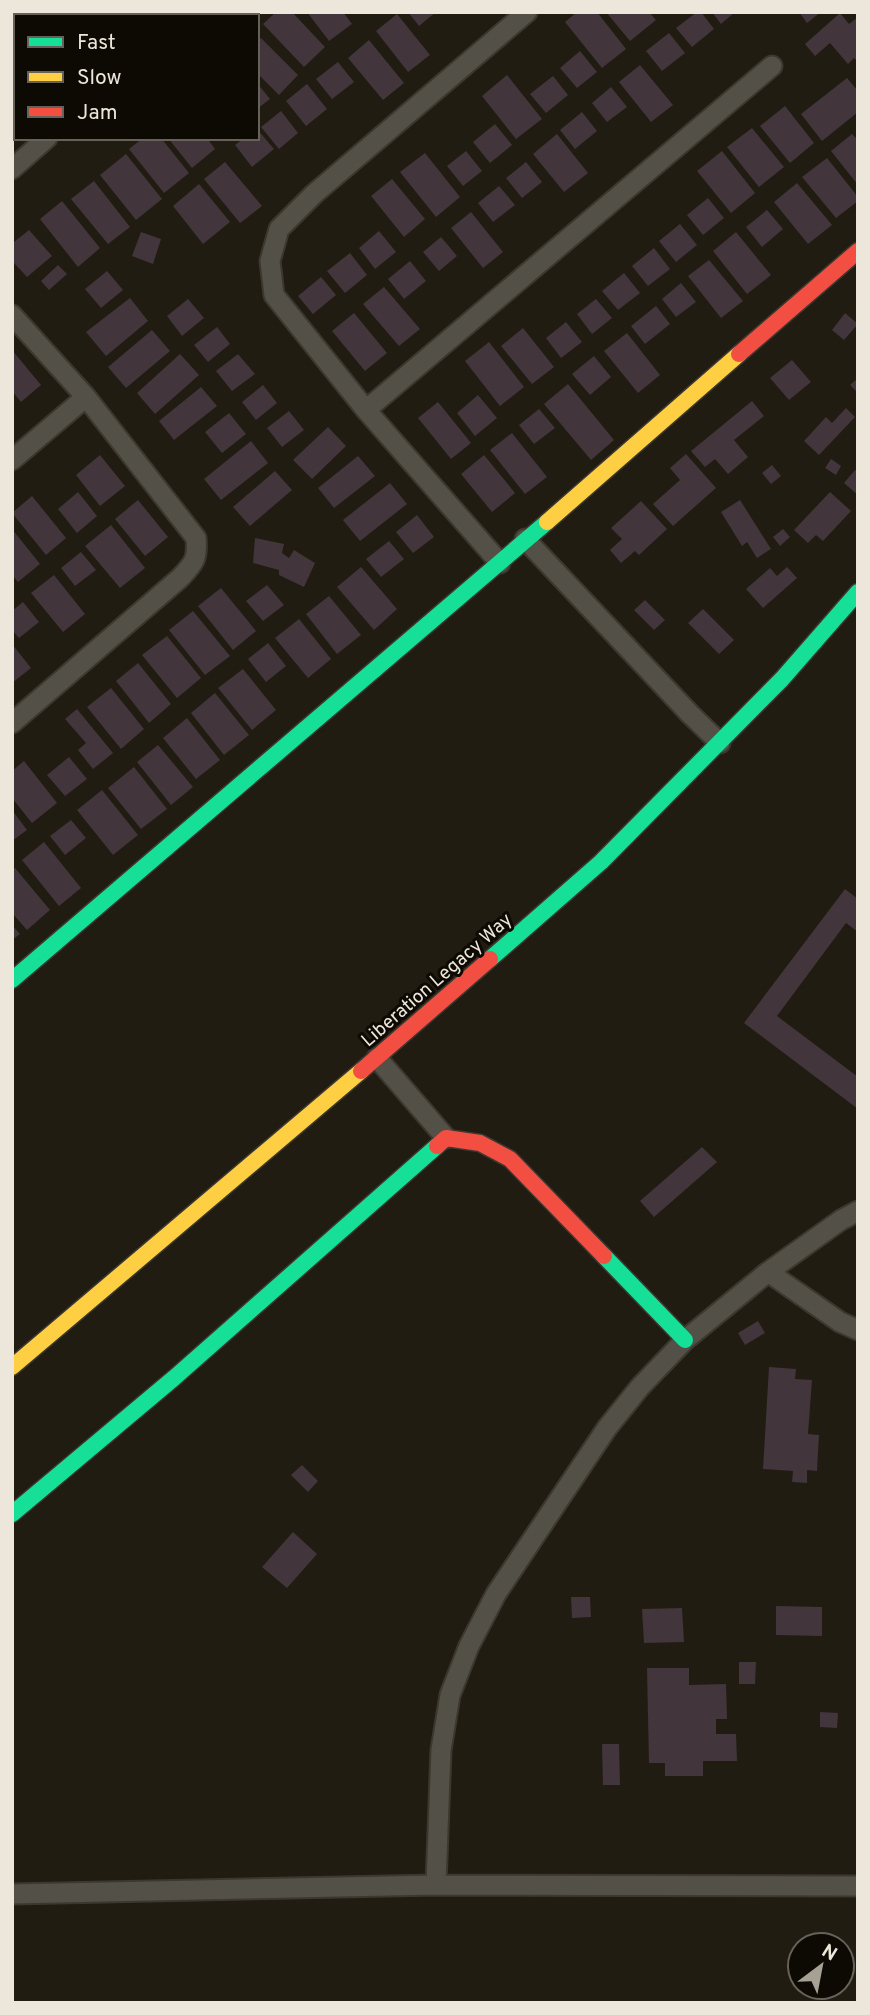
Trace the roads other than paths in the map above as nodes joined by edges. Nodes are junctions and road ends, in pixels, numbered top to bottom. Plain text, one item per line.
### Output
1 (527, 12) edge
2 (772, 66) dead end
3 (45, 140) edge
4 (12, 169) edge
5 (858, 251) edge
6 (12, 315) edge
7 (86, 397) junction
8 (366, 410) junction
9 (12, 460) edge
10 (525, 540) junction
11 (500, 563) junction
12 (858, 592) edge
13 (12, 723) edge
14 (720, 743) junction
15 (12, 980) edge
16 (377, 1058) junction
17 (446, 1138) junction
18 (858, 1211) edge
19 (768, 1272) junction
20 (858, 1329) edge
21 (685, 1340) junction
22 (12, 1367) edge
23 (12, 1514) edge
24 (436, 1885) junction
25 (858, 1886) edge
26 (12, 1894) edge

1 - 8 street
2 - 8 street
3 - 4 street
5 - 10 street
6 - 7 street
7 - 9 street
7 - 13 street
8 - 11 street
10 - 11 street
10 - 14 street
11 - 15 street
12 - 14 street, Liberation Legacy Way
14 - 16 street, Liberation Legacy Way
16 - 17 street
16 - 22 street, Liberation Legacy Way
17 - 21 street
17 - 23 street
18 - 19 street
19 - 20 street
19 - 21 street
21 - 24 street
24 - 25 street
24 - 26 street

